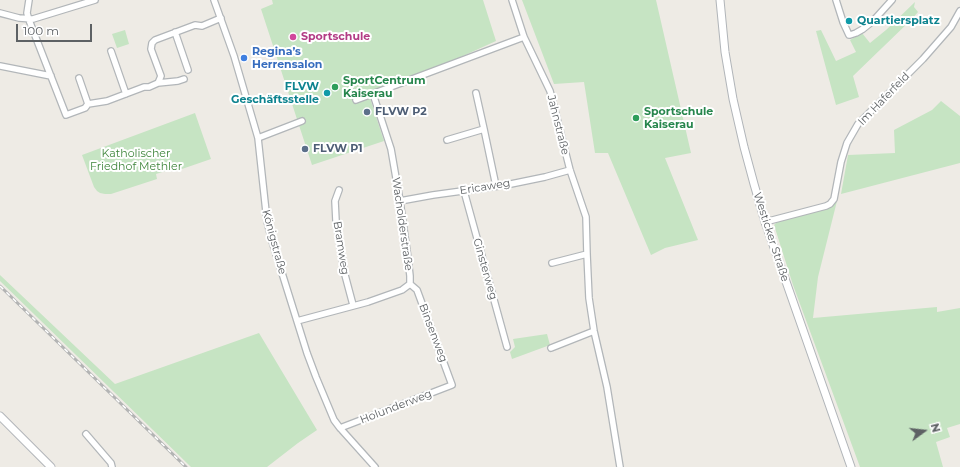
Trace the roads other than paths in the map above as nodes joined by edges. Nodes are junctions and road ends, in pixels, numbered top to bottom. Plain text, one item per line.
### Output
1 (29, 0) edge
2 (95, 0) edge
3 (214, 0) edge
4 (512, 0) edge
5 (720, 0) edge
6 (836, 0) edge
7 (892, 0) edge
8 (960, 11) edge
9 (0, 12) edge
10 (221, 18) junction
11 (29, 20) junction
12 (175, 32) junction
13 (524, 37) junction
14 (111, 51) dead end
15 (0, 66) edge
16 (188, 70) dead end
17 (51, 76) junction
18 (79, 78) dead end
19 (184, 79) dead end
20 (158, 83) junction
21 (126, 94) junction
22 (373, 94) junction
23 (476, 94) dead end
24 (356, 100) dead end
25 (88, 104) junction
26 (302, 121) dead end
27 (484, 129) junction
28 (258, 138) junction
29 (447, 140) dead end
30 (570, 170) junction
31 (496, 186) junction
32 (339, 190) dead end
33 (464, 191) junction
34 (400, 201) junction
35 (765, 222) junction
36 (587, 254) junction
37 (552, 263) dead end
38 (410, 284) junction
39 (352, 306) junction
40 (297, 321) junction
41 (594, 331) junction
42 (507, 348) dead end
43 (551, 348) dead end
44 (452, 385) joint
45 (0, 416) edge
46 (340, 428) junction
47 (86, 434) dead end
48 (52, 467) edge
49 (112, 467) edge
50 (374, 467) edge
51 (620, 467) edge
52 (851, 467) edge

1 - 11 street
2 - 11 street
3 - 10 street, Königstraße
4 - 13 street, Jahnstraße
5 - 35 street, Westicker Straße
6 - 7 street
8 - 35 street, Im Haferfeld
9 - 11 street
10 - 12 street
10 - 28 street, Königstraße
11 - 17 street
12 - 16 street
12 - 20 street
13 - 22 street
13 - 30 street, Jahnstraße
14 - 21 street
15 - 17 street
17 - 25 street
18 - 25 street
19 - 20 street
20 - 21 street
21 - 25 street
22 - 24 street
22 - 34 street, Wacholderstraße
23 - 27 street
26 - 28 street
27 - 29 street
27 - 31 street
28 - 40 street, Königstraße
30 - 31 street, Ericaweg
30 - 36 street, Jahnstraße
31 - 33 street, Ericaweg
32 - 39 street, Bramweg
33 - 34 street, Ericaweg
33 - 42 street, Ginsterweg
34 - 38 street, Wacholderstraße
35 - 52 street, Westicker Straße
36 - 37 street
36 - 41 street, Jahnstraße
38 - 39 street, Wacholderstraße
38 - 44 street, Binsenweg
39 - 40 street, Wacholderstraße
40 - 46 street, Königstraße
41 - 43 street
41 - 51 street, Jahnstraße
44 - 46 street, Holunderweg
45 - 48 street
46 - 50 street, Königstraße
47 - 49 street

